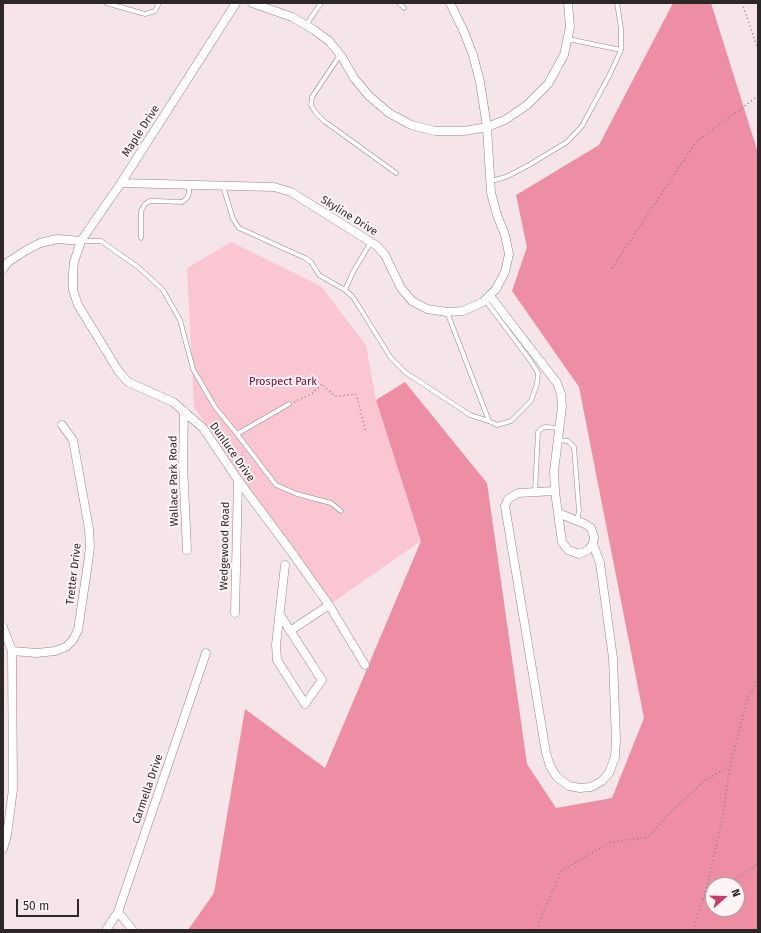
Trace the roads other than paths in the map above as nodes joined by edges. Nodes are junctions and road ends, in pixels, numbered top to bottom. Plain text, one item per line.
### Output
1 (106, 3) edge
2 (159, 3) edge
3 (236, 3) edge
4 (252, 3) edge
5 (321, 3) edge
6 (399, 3) edge
7 (450, 3) edge
8 (568, 3) edge
9 (617, 3) edge
10 (404, 8) dead end
11 (306, 25) junction
12 (567, 39) junction
13 (621, 50) junction
14 (340, 54) junction
15 (486, 127) junction
16 (396, 173) dead end
17 (490, 181) junction
18 (121, 183) junction
19 (189, 185) junction
20 (223, 186) junction
21 (141, 238) dead end
22 (81, 241) junction
23 (370, 242) junction
24 (3, 269) edge
25 (73, 273) joint
26 (345, 290) junction
27 (487, 298) junction
28 (447, 312) junction
29 (289, 404) road end
30 (184, 411) junction
31 (489, 421) junction
32 (62, 425) dead end
33 (560, 428) junction
34 (237, 434) junction
35 (558, 440) junction
36 (238, 480) junction
37 (555, 491) junction
38 (535, 492) junction
39 (341, 511) dead end
40 (558, 514) junction
41 (577, 521) junction
42 (593, 544) junction
43 (187, 550) dead end
44 (285, 565) dead end
45 (329, 606) junction
46 (235, 613) dead end
47 (280, 615) junction
48 (3, 627) edge
49 (290, 631) junction
50 (12, 651) junction
51 (206, 653) dead end
52 (365, 665) dead end
53 (3, 849) edge
54 (118, 912) junction
55 (132, 929) dead end
56 (106, 930) edge

1 - 2 lane
3 - 18 street, Maple Drive
4 - 11 street
5 - 11 lane
6 - 10 lane
7 - 15 street, Skyline Drive
8 - 12 street
9 - 13 lane
11 - 14 street
12 - 13 lane
12 - 15 street
13 - 17 lane
14 - 15 street
14 - 16 lane
15 - 17 street, Skyline Drive
17 - 27 street, Skyline Drive
18 - 19 street, Skyline Drive
18 - 22 street, Maple Drive
19 - 20 street, Skyline Drive
19 - 21 lane
20 - 23 street, Skyline Drive
20 - 26 lane
22 - 24 street
22 - 25 street, Maple Drive
22 - 34 lane
23 - 26 lane
23 - 28 street, Skyline Drive
25 - 30 street, Dunluce Drive
26 - 31 lane
27 - 28 street, Skyline Drive
27 - 31 lane
27 - 33 street
28 - 31 lane
29 - 34 lane
30 - 36 street, Dunluce Drive
30 - 43 street, Wallace Park Road
32 - 50 street, Tretter Drive
33 - 35 street
33 - 38 lane
34 - 39 lane
35 - 37 street
35 - 41 lane
36 - 45 street, Dunluce Drive
36 - 46 street, Wedgewood Road
37 - 38 street
37 - 40 street
38 - 42 street
40 - 41 street
40 - 42 street
41 - 42 street
44 - 47 street
45 - 49 street
45 - 52 street, Dunluce Drive
47 - 49 street
47 - 49 street
48 - 50 street
50 - 53 street
51 - 54 street, Carmella Drive
54 - 55 street
54 - 56 street, Carmella Drive

